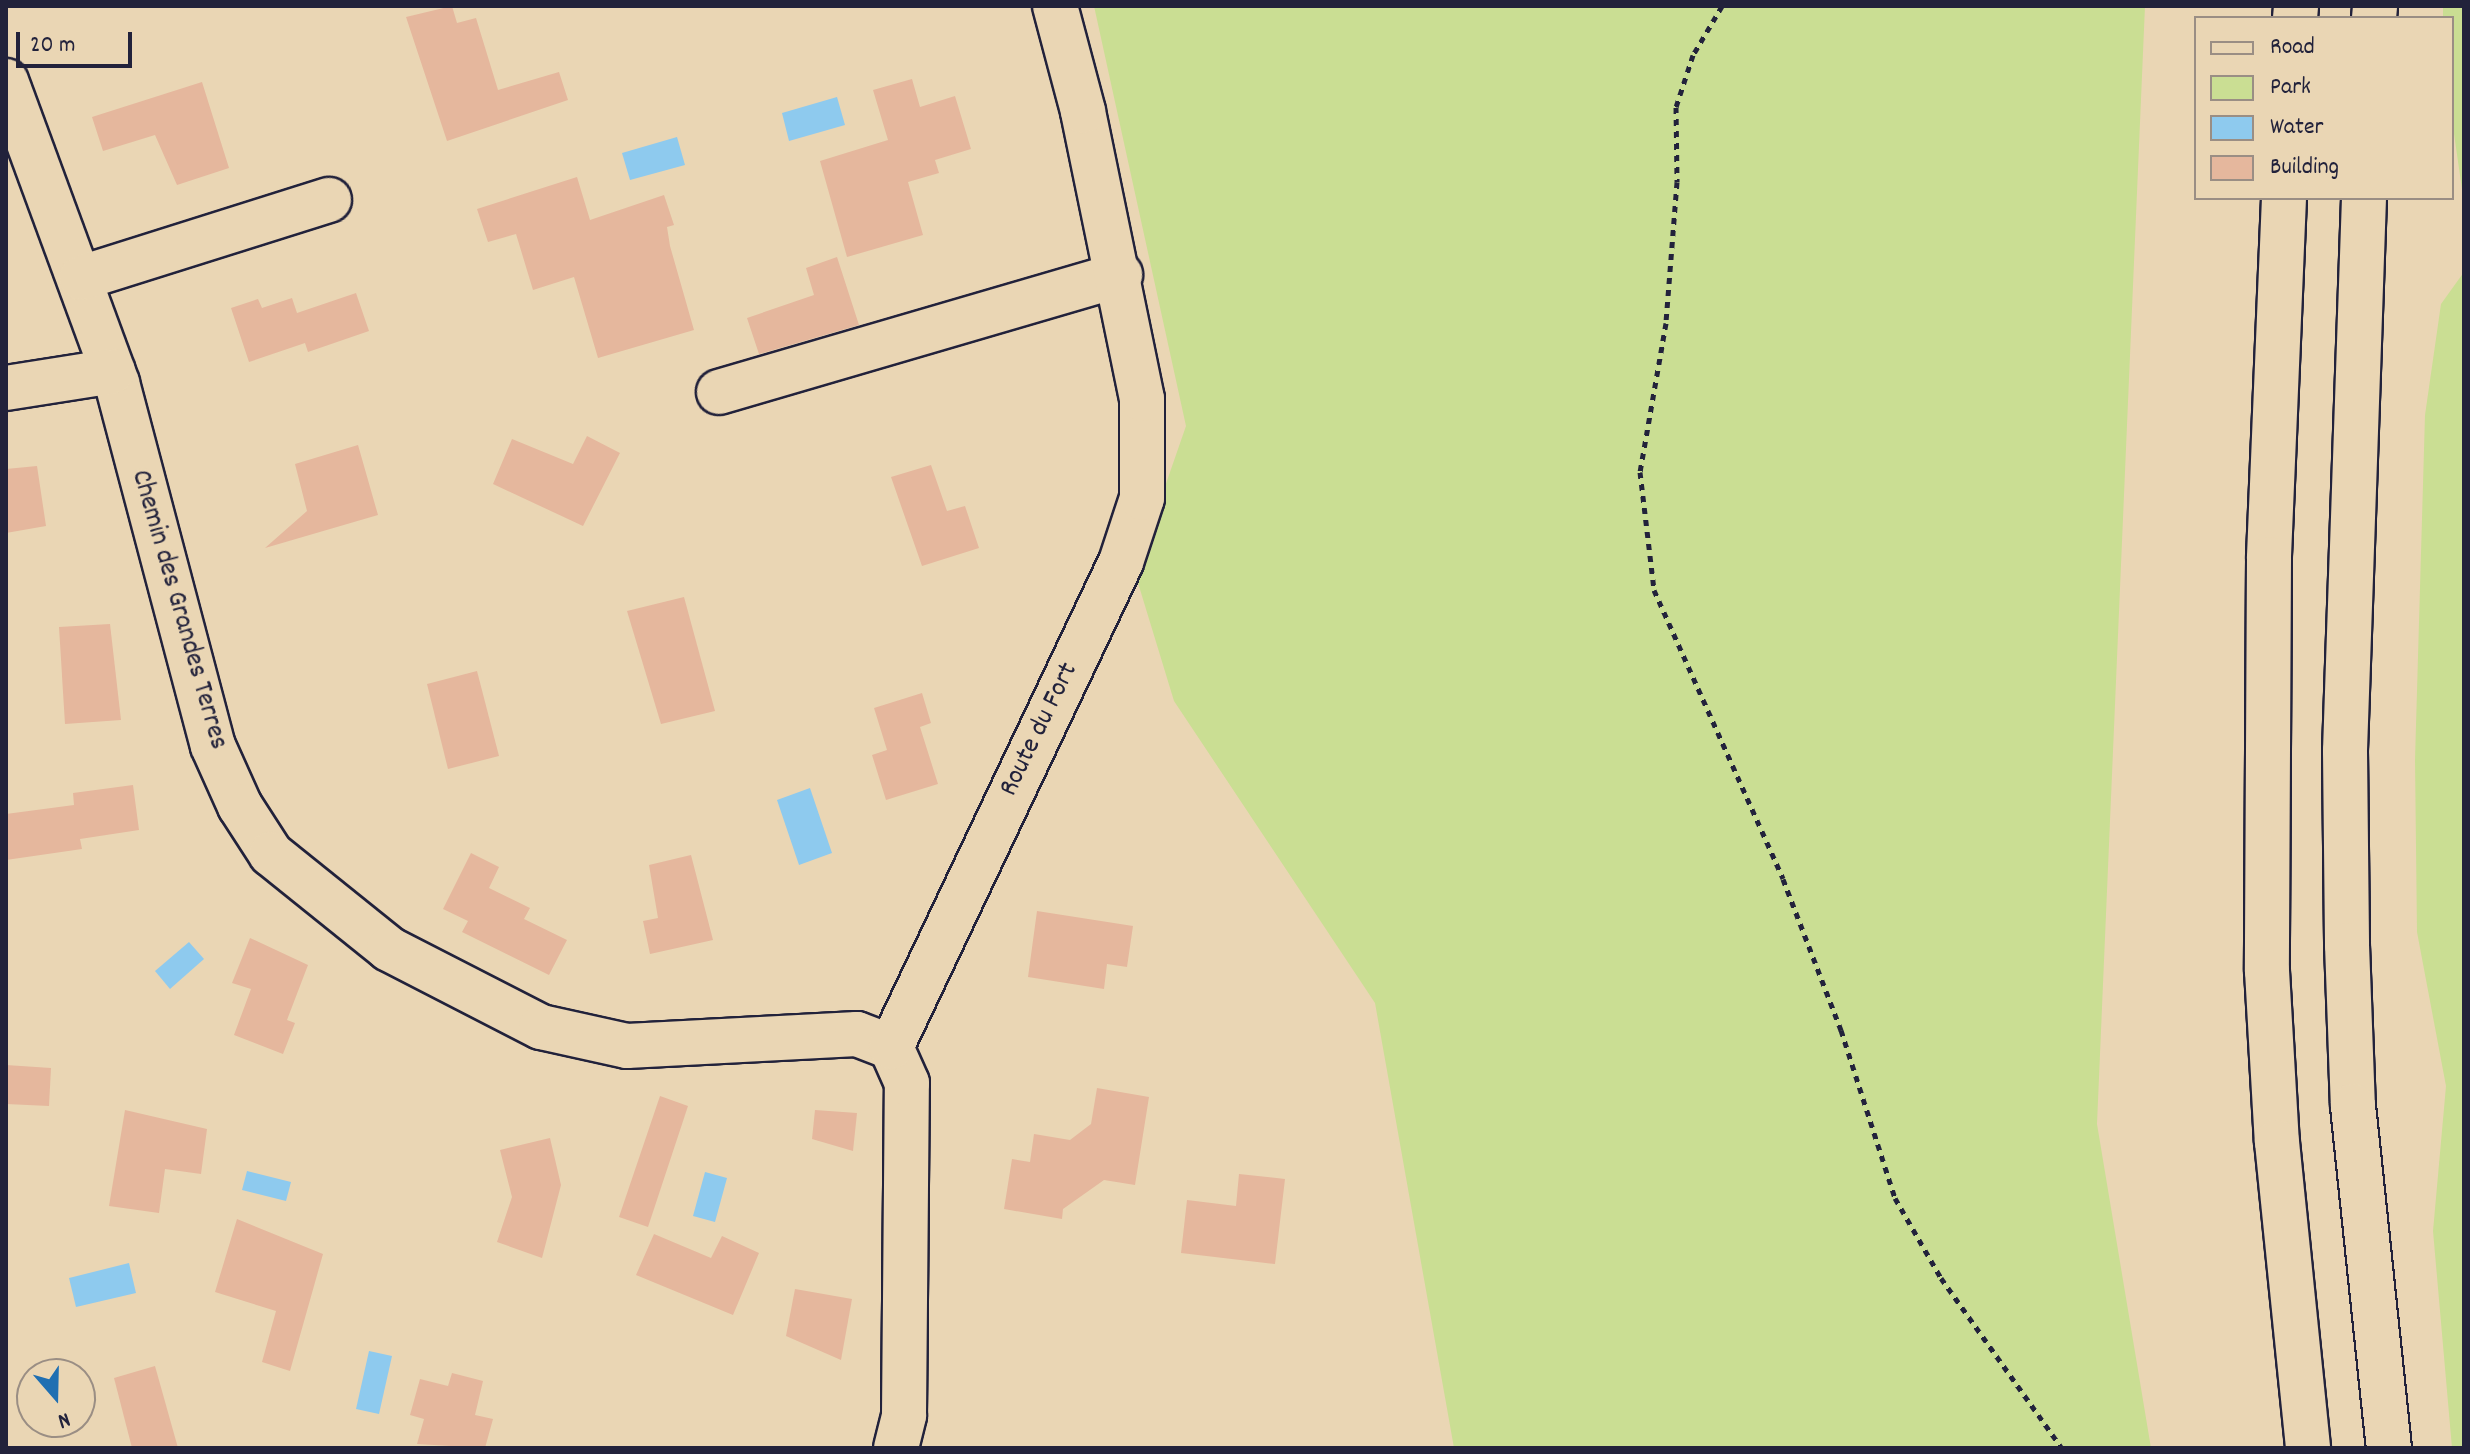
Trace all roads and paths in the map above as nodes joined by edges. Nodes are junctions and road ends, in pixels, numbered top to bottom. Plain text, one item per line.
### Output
1 (1055, 6) edge
2 (1722, 6) edge
3 (6, 81) edge
4 (329, 200) dead end
5 (2284, 200) edge
6 (2364, 200) edge
7 (1120, 275) junction
8 (81, 278) junction
9 (113, 371) junction
10 (6, 388) edge
11 (719, 392) dead end
12 (891, 1047) junction
13 (896, 1448) edge
14 (2062, 1448) edge
15 (2308, 1448) edge
16 (2389, 1448) edge

1 - 7 main road, Route du Fort
2 - 14 path
3 - 8 main road, Chemin des Grandes Terres
4 - 8 main road
5 - 15 main road
6 - 16 main road
7 - 11 main road
7 - 12 main road, Route du Fort
8 - 9 main road, Chemin des Grandes Terres
9 - 10 main road
9 - 12 main road, Chemin des Grandes Terres
12 - 13 main road

